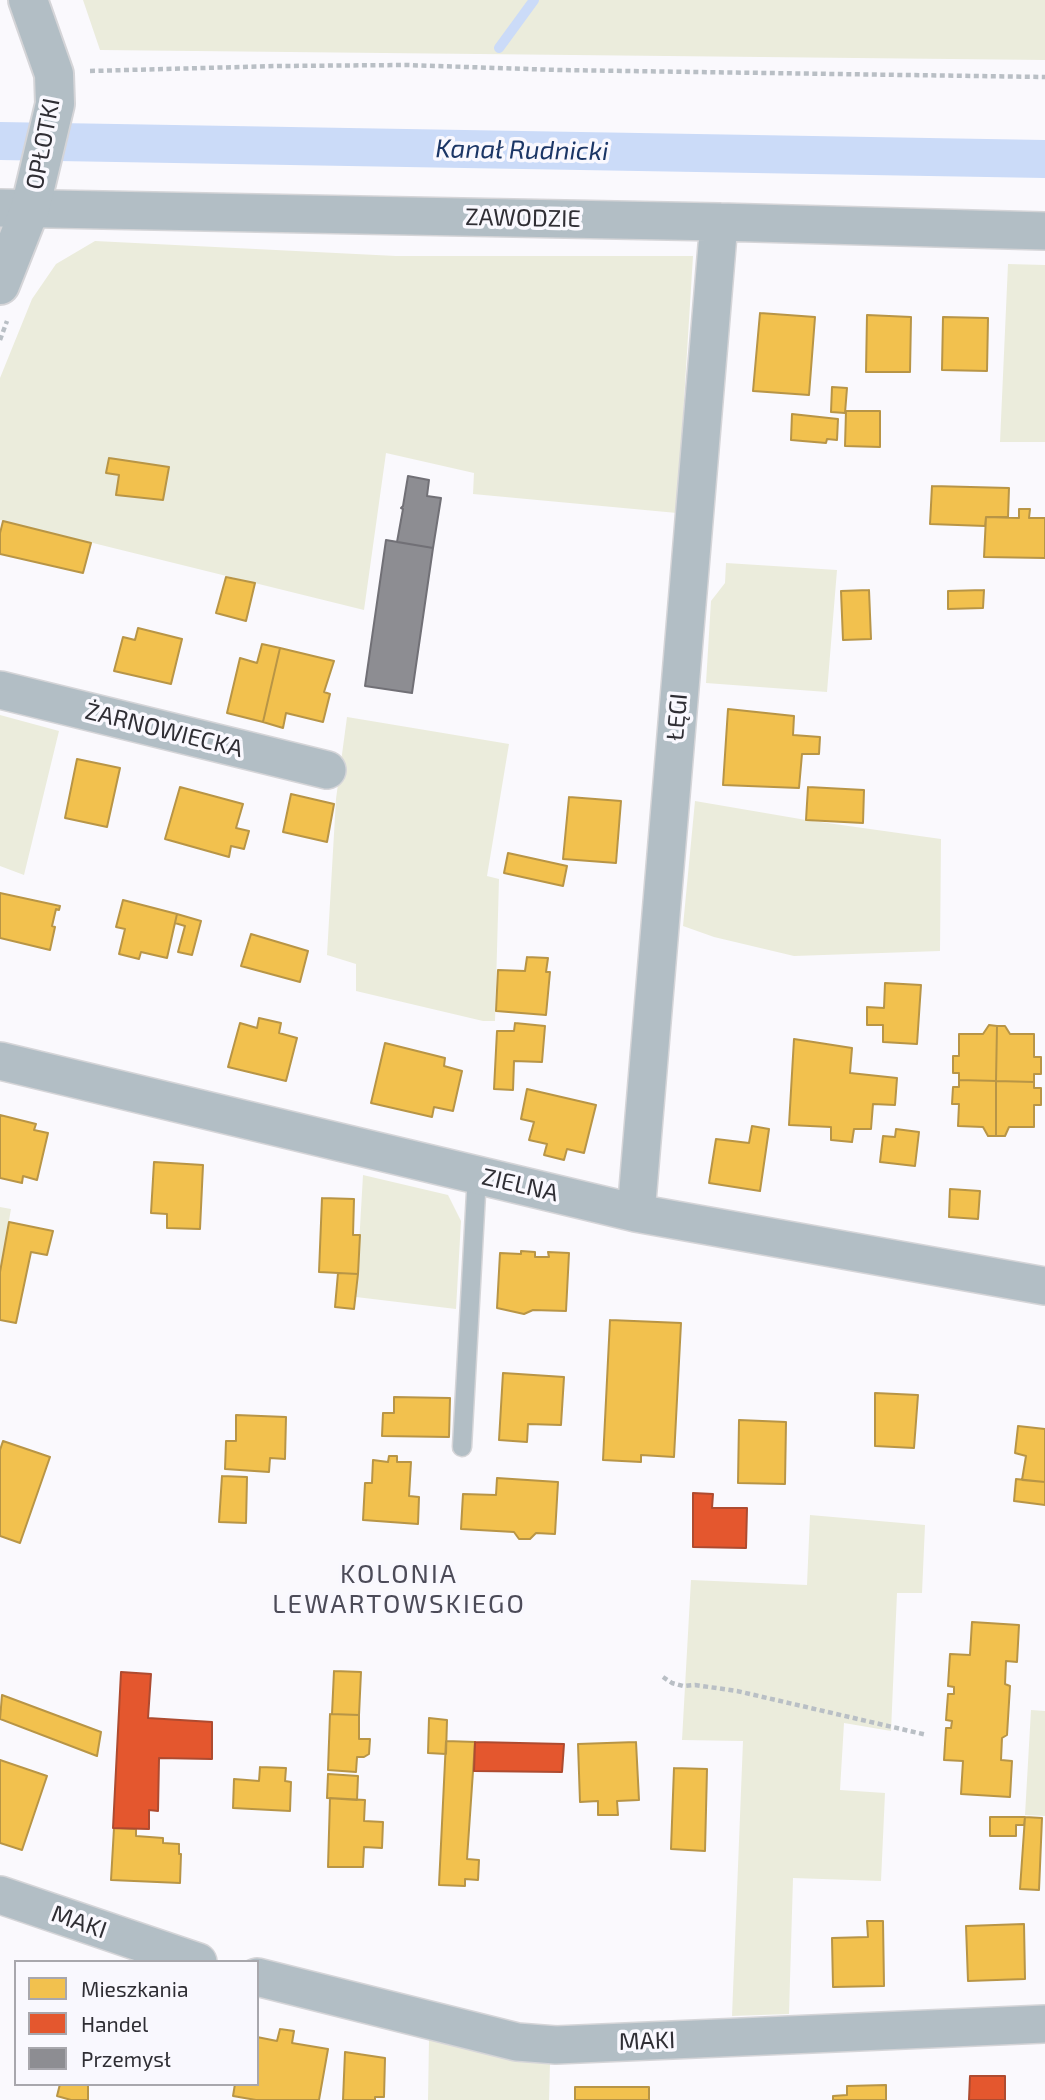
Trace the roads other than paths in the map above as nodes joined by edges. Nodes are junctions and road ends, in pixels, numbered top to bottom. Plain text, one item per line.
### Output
1 (28, 0) edge
2 (15, 209) edge
3 (719, 222) junction
4 (1045, 231) edge
5 (0, 285) edge
6 (0, 690) edge
7 (327, 770) dead end
8 (0, 1061) edge
9 (477, 1175) junction
10 (636, 1213) junction
11 (1045, 1286) edge
12 (462, 1447) dead end
13 (0, 1895) edge
14 (192, 1960) edge
15 (259, 1978) edge
16 (1045, 2024) edge

1 - 2 street, OPŁOTKI
2 - 3 street, ZAWODZIE
2 - 5 street, OPŁOTKI
3 - 4 street, ZAWODZIE
3 - 10 street, ŁĘGI
6 - 7 street, ŻARNOWIECKA
8 - 9 street, ZIELNA
9 - 10 street, ZIELNA
9 - 12 lane
10 - 11 street, ZIELNA
13 - 14 street, MAKI
15 - 16 street, MAKI

